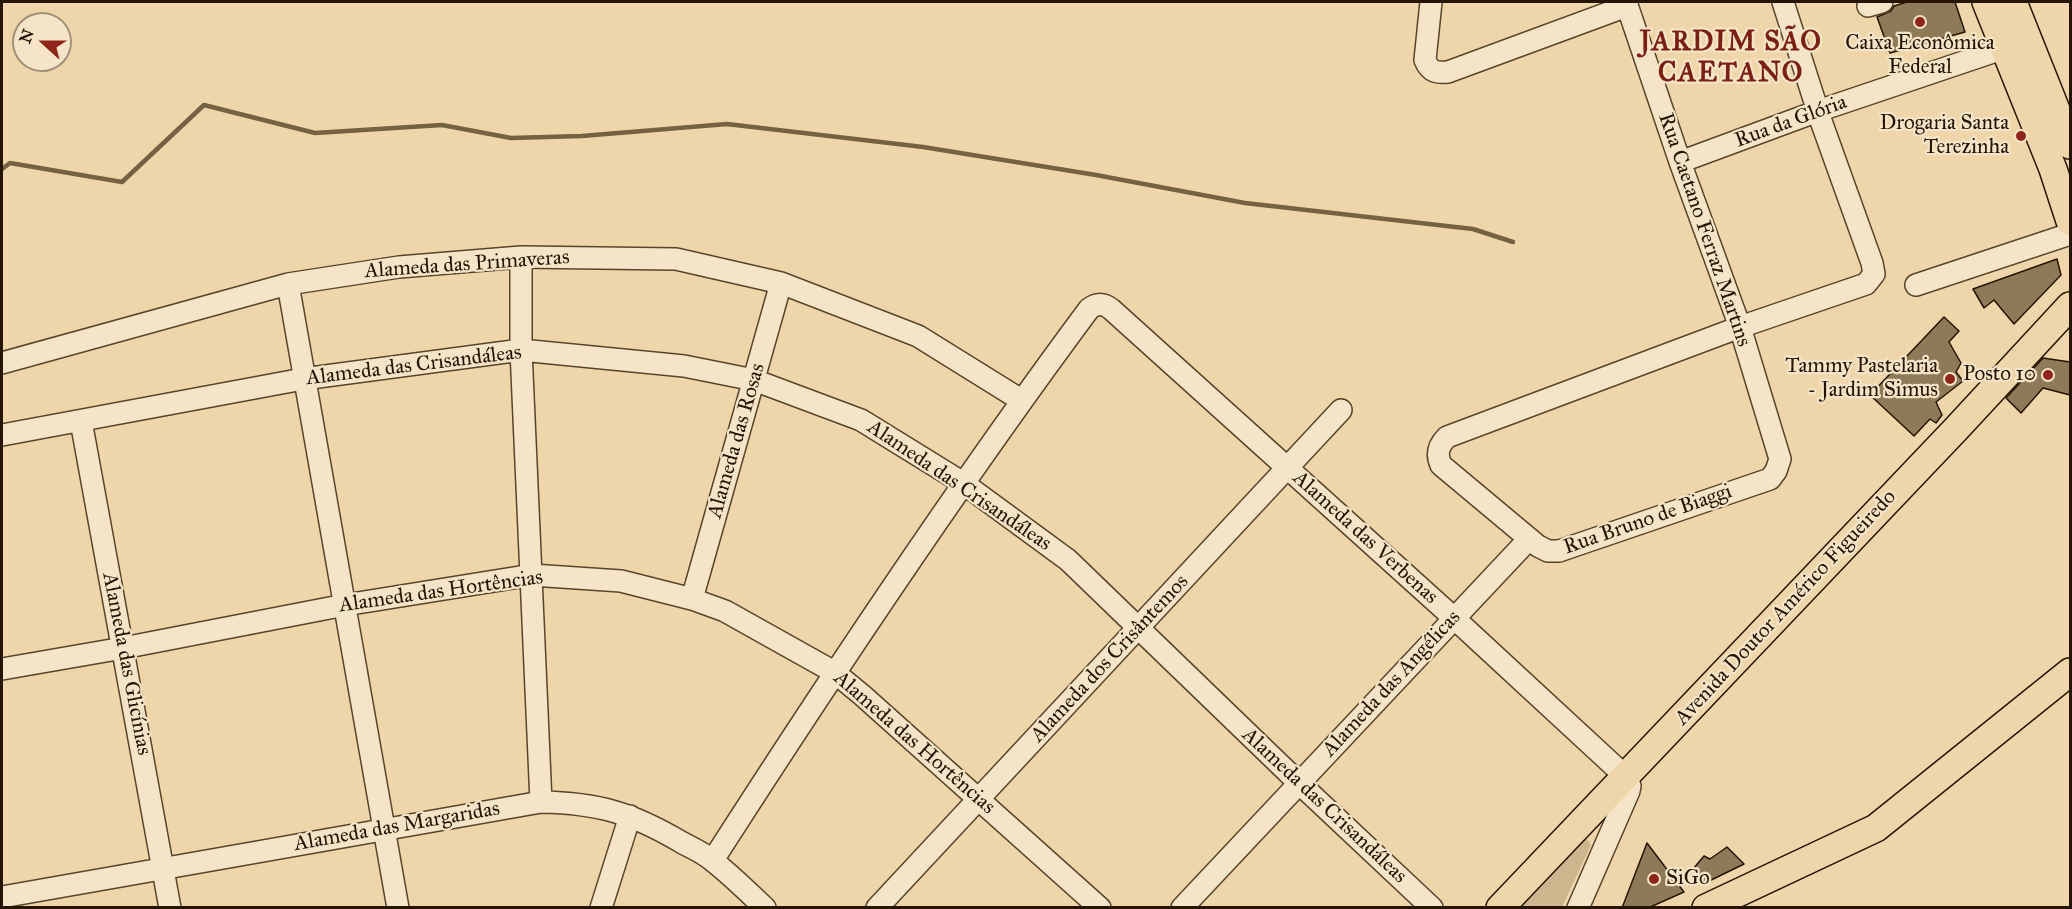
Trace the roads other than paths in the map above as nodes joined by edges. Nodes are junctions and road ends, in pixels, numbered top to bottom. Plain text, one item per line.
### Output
1 (1431, 2) edge
2 (1783, 2) edge
3 (1986, 2) edge
4 (2013, 2) edge
5 (1626, 4) edge
6 (2005, 48) junction
7 (2063, 108) edge
8 (1818, 111) junction
9 (2070, 145) edge
10 (1680, 162) junction
11 (2062, 166) edge
12 (2070, 220) edge
13 (2070, 234) edge
14 (521, 257) junction
15 (781, 282) junction
16 (288, 284) junction
17 (1916, 285) dead end
18 (2070, 306) edge
19 (1740, 327) junction
20 (521, 350) junction
21 (2, 363) edge
22 (303, 379) junction
23 (754, 380) junction
24 (1022, 400) junction
25 (1341, 410) dead end
26 (81, 421) junction
27 (2, 435) edge
28 (1780, 459) joint
29 (1288, 468) junction
30 (963, 483) junction
31 (1528, 539) junction
32 (532, 575) junction
33 (692, 599) junction
34 (345, 605) junction
35 (1455, 619) junction
36 (1138, 629) junction
37 (123, 648) junction
38 (2, 669) edge
39 (834, 672) junction
40 (2070, 672) edge
41 (1626, 777) junction
42 (1299, 783) junction
43 (979, 798) junction
44 (541, 802) junction
45 (630, 816) junction
46 (384, 829) junction
47 (712, 860) junction
48 (164, 869) junction
49 (2, 897) edge
50 (170, 908) edge
51 (398, 908) edge
52 (601, 908) edge
53 (765, 908) edge
54 (877, 908) edge
55 (1100, 908) edge
56 (1182, 908) edge
57 (1432, 908) edge
58 (1500, 908) edge
59 (1578, 908) edge
60 (1706, 908) edge

1 - 5 street
2 - 8 street
3 - 6 main road
4 - 7 main road
5 - 10 street, Rua Caetano Ferraz Martins
6 - 8 street, Rua da Glória
6 - 11 main road
7 - 9 main road
8 - 10 street, Rua da Glória
8 - 19 street
10 - 19 street, Rua Caetano Ferraz Martins
11 - 12 main road
13 - 17 street
14 - 15 street, Alameda das Primaveras
14 - 16 street, Alameda das Primaveras
14 - 20 street
15 - 23 street, Alameda das Rosas
15 - 24 street, Alameda das Primaveras
16 - 21 street, Alameda das Primaveras
16 - 22 street
18 - 41 main road, Avenida Doutor Américo Figueiredo
19 - 28 street, Rua Caetano Ferraz Martins
19 - 31 street, Rua Bruno de Biaggi
20 - 22 street, Alameda das Crisandáleas
20 - 23 street, Alameda das Crisandáleas
20 - 32 street
22 - 26 street, Alameda das Crisandáleas
22 - 34 street
23 - 30 street, Alameda das Crisandáleas
23 - 33 street, Alameda das Rosas
24 - 29 street, Alameda das Verbenas
24 - 30 street
25 - 29 street, Alameda dos Crisântemos
26 - 27 street, Alameda das Crisandáleas
26 - 37 street, Alameda das Glicínias
28 - 31 street, Rua Bruno de Biaggi
29 - 35 street, Alameda das Verbenas
29 - 36 street, Alameda dos Crisântemos
30 - 36 street, Alameda das Crisandáleas
30 - 39 street
31 - 35 street, Alameda das Angélicas
32 - 33 street, Alameda das Hortências
32 - 34 street, Alameda das Hortências
32 - 44 street
33 - 39 street, Alameda das Hortências
34 - 37 street, Alameda das Hortências
34 - 46 street
35 - 41 street, Alameda das Verbenas
35 - 42 street, Alameda das Angélicas
36 - 42 street, Alameda das Crisandáleas
36 - 43 street, Alameda dos Crisântemos
37 - 38 street, Alameda das Hortências
37 - 48 street, Alameda das Glicínias
39 - 43 street, Alameda das Hortências
39 - 47 street
40 - 60 main road
41 - 58 main road, Avenida Doutor Américo Figueiredo
41 - 59 street
42 - 56 street, Alameda das Angélicas
42 - 57 street, Alameda das Crisandáleas
43 - 54 street, Alameda dos Crisântemos
43 - 55 street, Alameda das Hortências
44 - 45 street, Alameda das Margaridas
44 - 46 street, Alameda das Margaridas
45 - 47 street, Alameda das Margaridas
45 - 52 street
46 - 48 street, Alameda das Margaridas
46 - 51 street
47 - 53 street, Alameda das Margaridas
48 - 49 street, Alameda das Margaridas
48 - 50 street, Alameda das Glicínias

